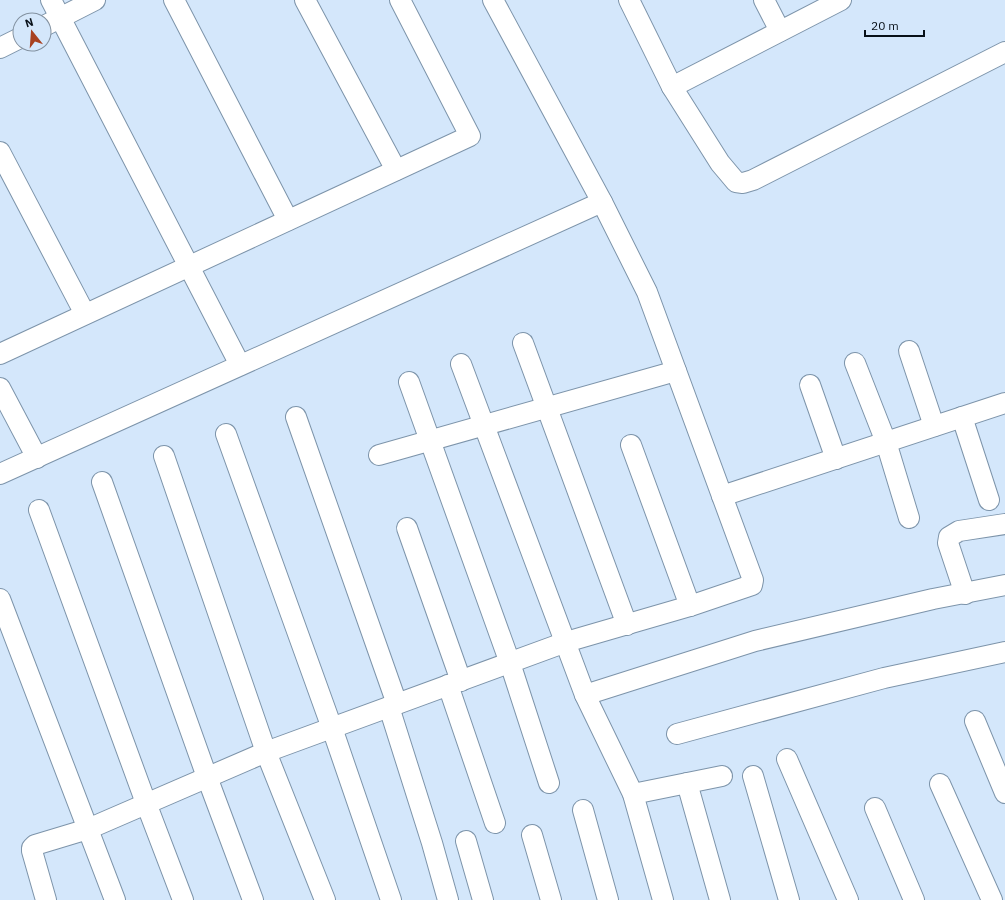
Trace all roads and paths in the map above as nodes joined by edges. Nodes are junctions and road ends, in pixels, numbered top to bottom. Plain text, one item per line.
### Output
1 (51, 0) edge
2 (95, 0) edge
3 (174, 0) edge
4 (305, 0) edge
5 (400, 0) edge
6 (493, 0) edge
7 (628, 0) edge
8 (764, 0) edge
9 (841, 0) edge
10 (52, 12) edge
11 (52, 22) edge
12 (780, 31) junction
13 (12, 42) edge
14 (0, 48) edge
15 (1005, 52) edge
16 (672, 87) junction
17 (0, 152) edge
18 (396, 170) junction
19 (602, 202) junction
20 (288, 220) junction
21 (189, 266) junction
22 (85, 314) junction
23 (523, 343) dead end
24 (910, 351) dead end
25 (0, 354) edge
26 (461, 364) dead end
27 (855, 364) dead end
28 (240, 365) junction
29 (676, 372) junction
30 (409, 382) dead end
31 (810, 385) dead end
32 (0, 388) edge
33 (1005, 403) edge
34 (547, 408) junction
35 (296, 417) dead end
36 (962, 417) junction
37 (484, 425) junction
38 (934, 426) junction
39 (226, 434) dead end
40 (430, 440) junction
41 (886, 442) junction
42 (631, 445) dead end
43 (379, 455) dead end
44 (164, 456) dead end
45 (37, 458) junction
46 (836, 459) junction
47 (0, 474) edge
48 (102, 482) dead end
49 (722, 496) junction
50 (989, 500) dead end
51 (39, 510) dead end
52 (909, 518) dead end
53 (1005, 524) edge
54 (407, 528) dead end
55 (1005, 586) edge
56 (964, 594) junction
57 (0, 599) edge
58 (690, 606) junction
59 (627, 625) junction
60 (566, 642) junction
61 (1005, 652) edge
62 (510, 663) junction
63 (455, 683) junction
64 (585, 695) junction
65 (393, 706) junction
66 (974, 721) dead end
67 (332, 728) junction
68 (677, 734) dead end
69 (266, 752) junction
70 (787, 759) dead end
71 (722, 776) dead end
72 (753, 776) dead end
73 (207, 777) junction
74 (550, 783) dead end
75 (687, 784) junction
76 (940, 784) dead end
77 (1005, 793) edge
78 (633, 794) junction
79 (146, 803) junction
80 (875, 808) dead end
81 (583, 810) dead end
82 (495, 823) dead end
83 (88, 828) junction
84 (532, 835) dead end
85 (466, 842) dead end
86 (46, 900) edge
87 (115, 900) edge
88 (183, 900) edge
89 (253, 900) edge
90 (325, 900) edge
91 (391, 900) edge
92 (448, 900) edge
93 (483, 900) edge
94 (551, 900) edge
95 (608, 900) edge
96 (663, 900) edge
97 (720, 900) edge
98 (789, 900) edge
99 (848, 900) edge
100 (914, 900) edge
101 (992, 900) edge

1 - 10 street
2 - 11 street
3 - 20 street
4 - 18 street
5 - 18 street
6 - 19 street
7 - 16 street
8 - 12 street
9 - 12 street
11 - 21 street
12 - 16 street
13 - 14 street
15 - 16 street
17 - 22 street
18 - 20 street
19 - 28 street
19 - 29 street
20 - 21 street
21 - 22 street
21 - 28 street
22 - 25 street
23 - 34 street
24 - 38 street
26 - 37 street
27 - 41 street
28 - 45 street
29 - 34 street
29 - 49 street
30 - 40 street
31 - 46 street
32 - 45 street
33 - 36 street
34 - 37 street
34 - 59 street
35 - 65 street
36 - 38 street
36 - 50 street
37 - 40 street
37 - 60 street
38 - 41 street
39 - 67 street
40 - 43 street
40 - 62 street
41 - 46 street
41 - 52 street
42 - 58 street
44 - 69 street
45 - 47 street
46 - 49 street
48 - 73 street
49 - 58 street
51 - 79 street
53 - 56 street
54 - 63 street
55 - 56 street
56 - 64 street
57 - 83 street
58 - 59 street
59 - 60 street
60 - 62 street
60 - 64 street
61 - 68 street
62 - 63 street
62 - 74 street
63 - 65 street
63 - 82 street
64 - 78 street
65 - 67 street
65 - 92 street
66 - 77 street
67 - 69 street
67 - 91 street
69 - 73 street
69 - 90 street
70 - 99 street
71 - 75 street
72 - 98 street
73 - 79 street
73 - 89 street
75 - 78 street
75 - 97 street
76 - 101 street
78 - 96 street
79 - 83 street
79 - 88 street
80 - 100 street
81 - 95 street
83 - 86 street
83 - 87 street
84 - 94 street
85 - 93 street

